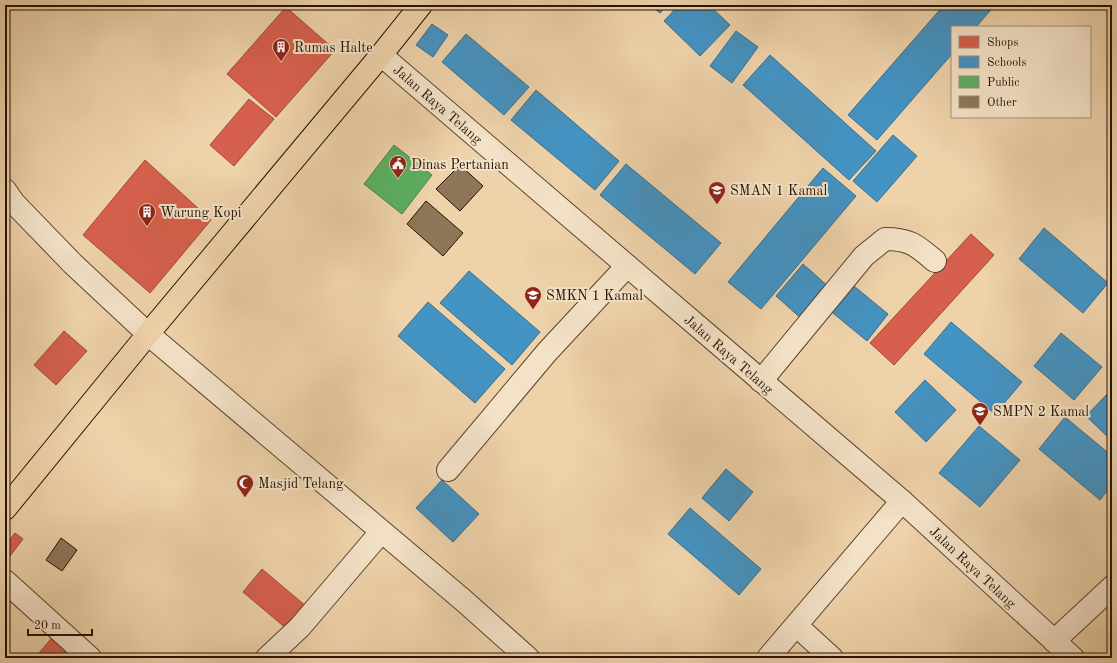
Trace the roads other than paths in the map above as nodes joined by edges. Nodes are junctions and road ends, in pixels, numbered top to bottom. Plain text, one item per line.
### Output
1 (421, 5) edge
2 (381, 55) junction
3 (5, 190) edge
4 (935, 261) dead end
5 (627, 266) junction
6 (148, 334) junction
7 (761, 381) junction
8 (448, 470) dead end
9 (902, 501) junction
10 (5, 509) edge
11 (381, 532) junction
12 (5, 580) edge
13 (1112, 587) edge
14 (797, 626) junction
15 (1054, 641) junction
16 (90, 658) edge
17 (267, 658) edge
18 (528, 658) edge
19 (768, 658) edge
20 (832, 658) edge
21 (1072, 658) edge

1 - 2 highway
2 - 5 street, Jalan Raya Telang
2 - 6 highway
3 - 6 street
4 - 7 street
5 - 7 street, Jalan Raya Telang
5 - 8 street
6 - 10 highway
6 - 11 street
7 - 9 street, Jalan Raya Telang
9 - 14 street
9 - 15 street, Jalan Raya Telang
11 - 17 street
11 - 18 street
12 - 16 street
13 - 15 street
14 - 19 street
14 - 20 street
15 - 21 street, Jalan Raya Telang

